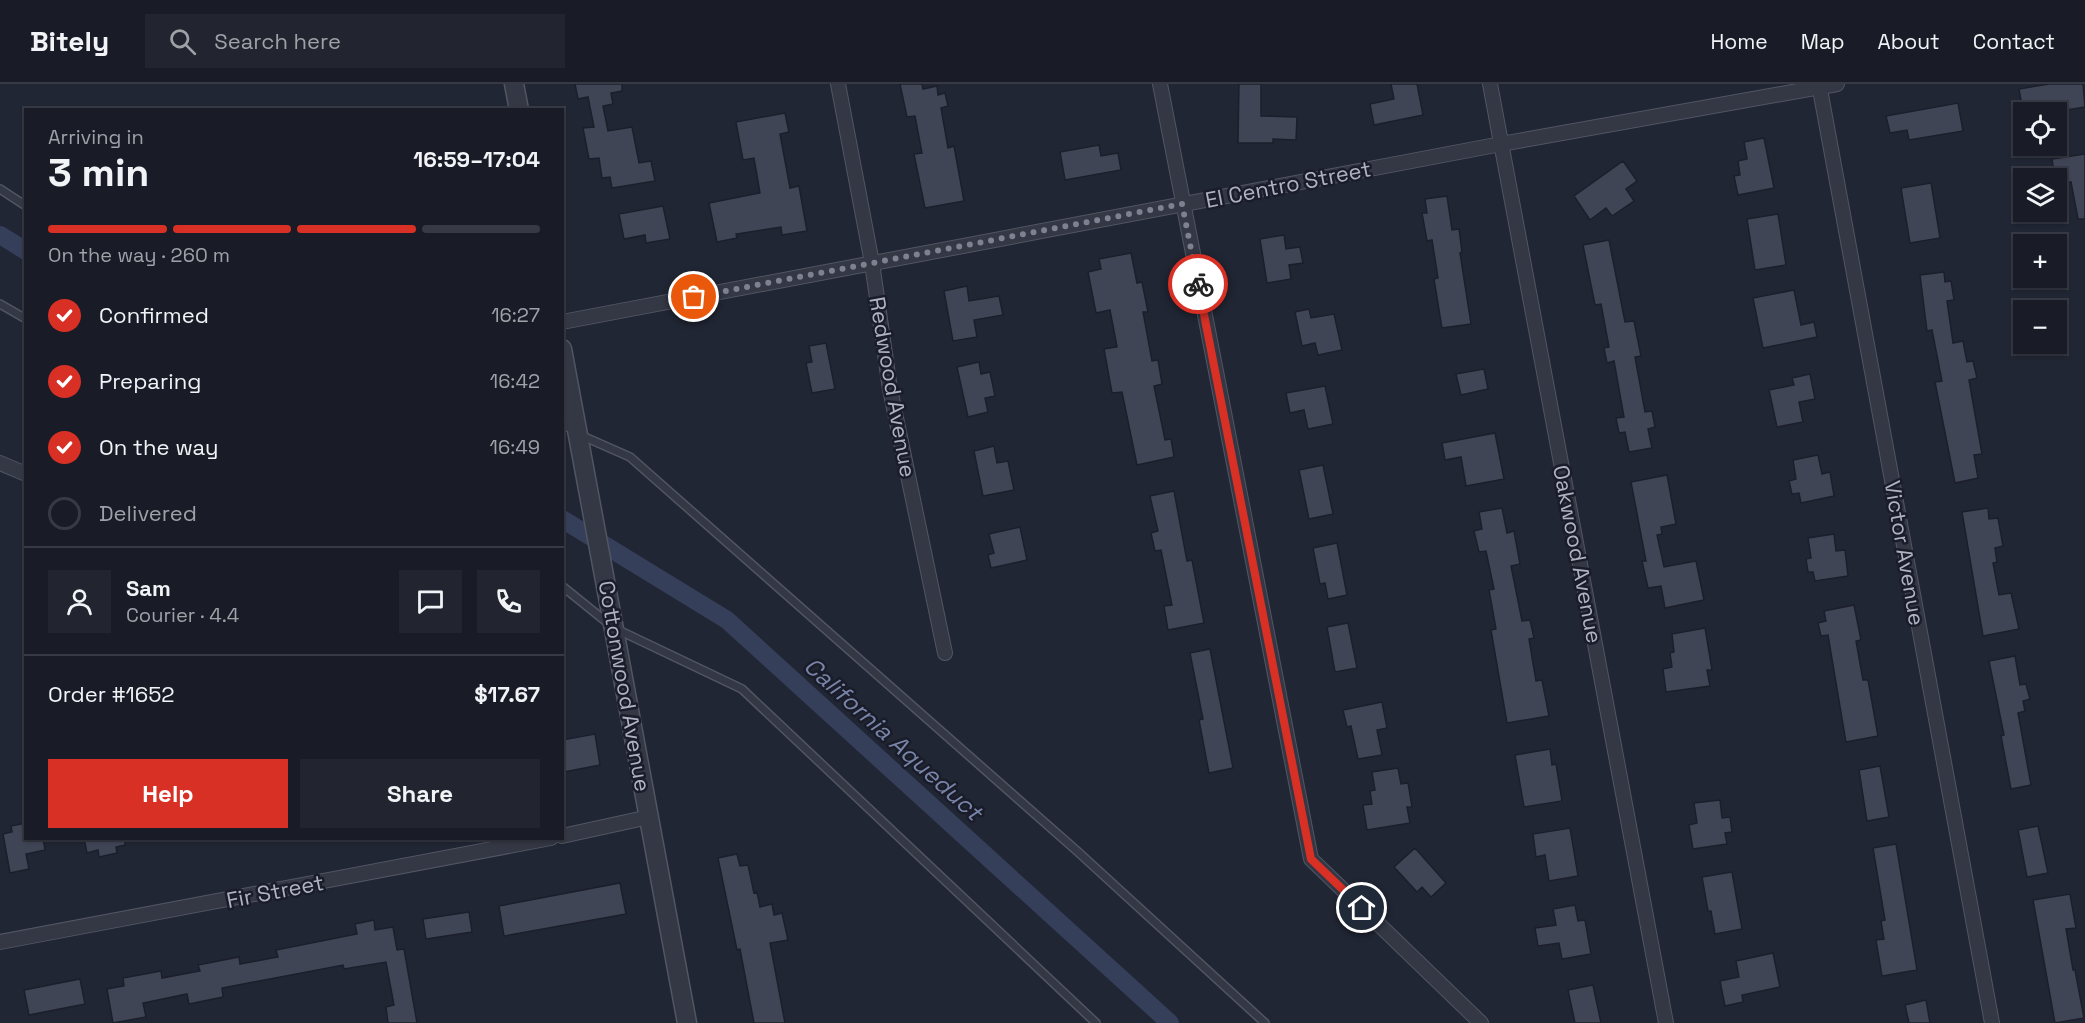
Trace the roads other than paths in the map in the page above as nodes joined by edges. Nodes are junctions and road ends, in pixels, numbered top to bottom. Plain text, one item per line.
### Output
1 (514, 84) edge
2 (838, 84) edge
3 (1160, 84) edge
4 (1490, 84) edge
5 (1837, 84) edge
6 (1819, 86) edge
7 (519, 108) edge
8 (1501, 144) junction
9 (0, 189) edge
10 (1182, 204) junction
11 (24, 205) edge
12 (872, 263) junction
13 (0, 304) edge
14 (24, 318) edge
15 (564, 322) edge
16 (564, 360) edge
17 (564, 424) edge
18 (578, 434) junction
19 (0, 463) edge
20 (24, 473) edge
21 (564, 588) edge
22 (614, 628) junction
23 (945, 653) dead end
24 (649, 817) junction
25 (564, 836) edge
26 (534, 840) edge
27 (516, 842) edge
28 (0, 942) edge
29 (687, 1023) edge
30 (1096, 1023) edge
31 (1265, 1023) edge
32 (1481, 1023) edge
33 (1666, 1023) edge
34 (1992, 1023) edge

1 - 7 street
2 - 12 street, Redwood Avenue
3 - 10 street
4 - 8 street, Oakwood Avenue
5 - 6 street, El Centro Street
6 - 8 street, El Centro Street
6 - 34 street, Victor Avenue
8 - 10 street, El Centro Street
8 - 33 street, Oakwood Avenue
9 - 11 lane
10 - 12 street, El Centro Street
10 - 32 street
12 - 15 street, El Centro Street
12 - 23 street, Redwood Avenue
13 - 14 lane
16 - 18 street, Cottonwood Avenue
17 - 18 lane
18 - 22 street, Cottonwood Avenue
18 - 31 lane
19 - 20 street
21 - 22 lane
22 - 24 street, Cottonwood Avenue
22 - 30 lane
24 - 25 street
24 - 29 street, Cottonwood Avenue
26 - 27 street, Fir Street
27 - 28 street, Fir Street

